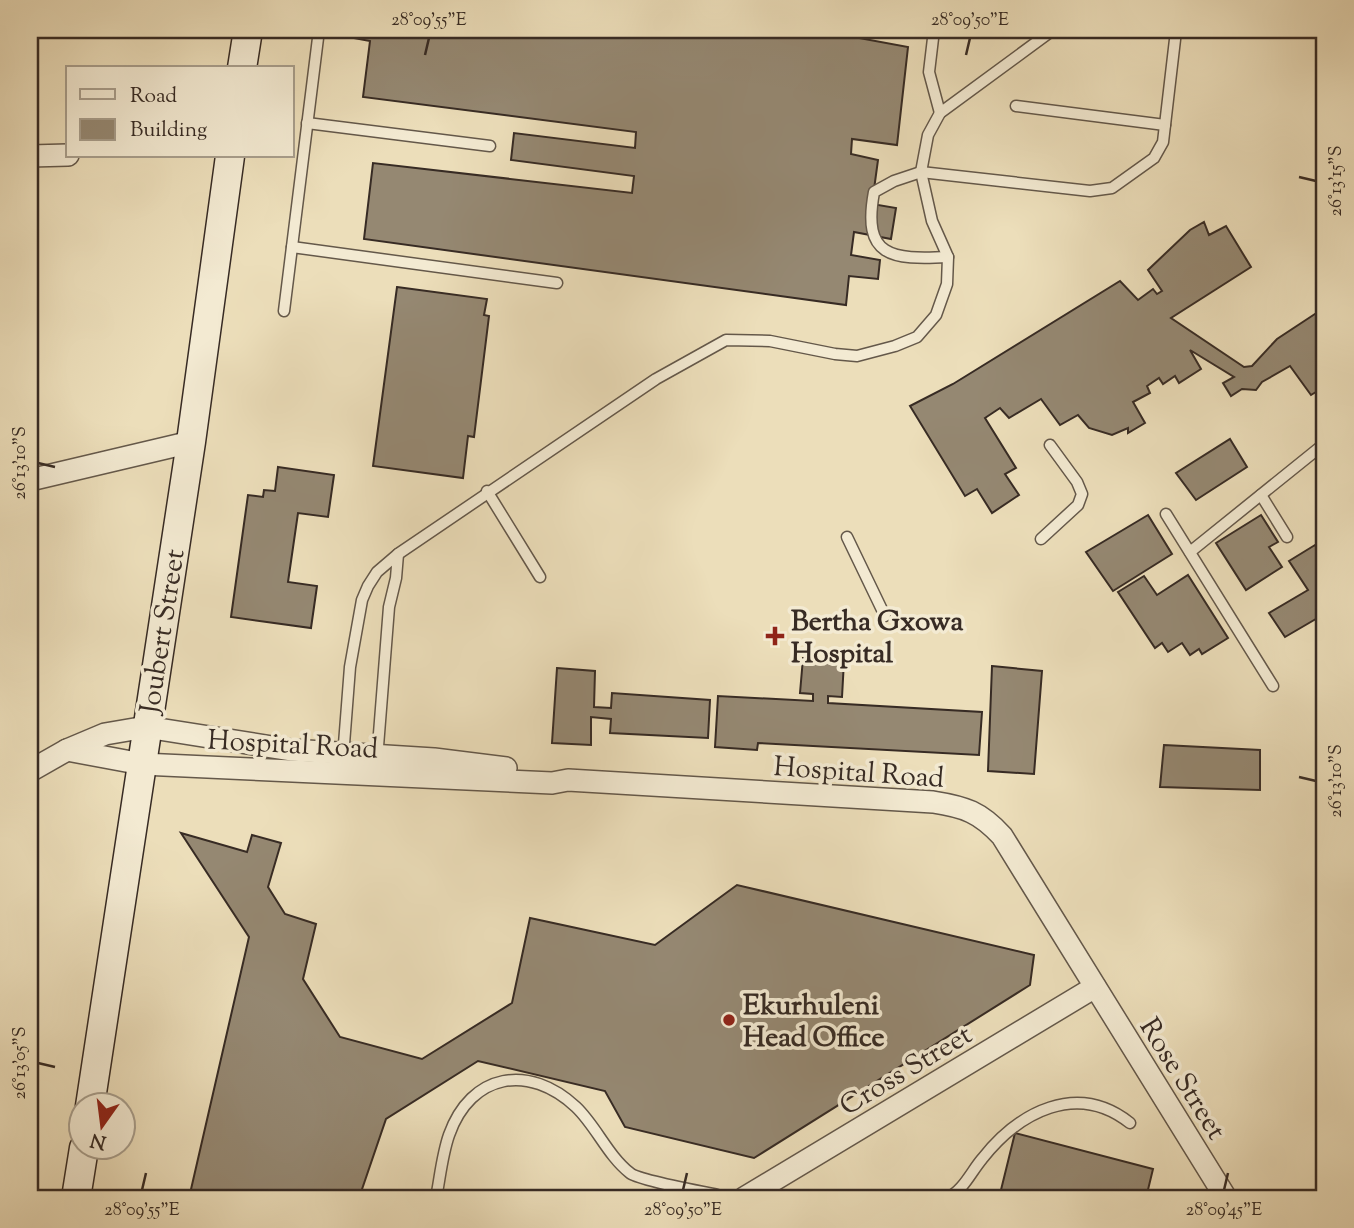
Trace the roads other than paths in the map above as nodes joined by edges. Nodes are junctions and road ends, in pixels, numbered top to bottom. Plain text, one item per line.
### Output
1 (247, 30) edge
2 (319, 30) edge
3 (934, 30) edge
4 (1053, 30) edge
5 (1176, 31) edge
6 (242, 66) edge
7 (1016, 107) dead end
8 (940, 113) junction
9 (307, 123) junction
10 (1165, 125) junction
11 (490, 146) dead end
12 (66, 155) edge
13 (30, 156) edge
14 (230, 158) edge
15 (920, 172) junction
16 (292, 247) junction
17 (948, 257) junction
18 (556, 284) dead end
19 (284, 311) dead end
20 (191, 442) junction
21 (1324, 444) edge
22 (1050, 445) dead end
23 (30, 480) edge
24 (487, 491) junction
25 (1261, 495) junction
26 (1166, 513) dead end
27 (847, 537) dead end
28 (1287, 537) dead end
29 (1041, 539) dead end
30 (1190, 552) junction
31 (398, 554) junction
32 (540, 577) dead end
33 (886, 615) dead end
34 (1273, 686) dead end
35 (146, 727) junction
36 (67, 750) junction
37 (341, 763) junction
38 (142, 764) junction
39 (376, 766) junction
40 (30, 771) edge
41 (1095, 987) junction
42 (92, 1092) edge
43 (1130, 1123) dead end
44 (81, 1162) edge
45 (76, 1198) edge
46 (436, 1198) edge
47 (721, 1198) edge
48 (744, 1198) edge
49 (947, 1198) edge
50 (1226, 1198) edge

1 - 6 main road
2 - 9 lane
3 - 8 lane
4 - 8 lane
5 - 10 lane
7 - 10 lane
8 - 15 lane
9 - 11 lane
9 - 16 lane
10 - 15 lane
12 - 13 street
14 - 20 main road, Joubert Street
15 - 17 lane
15 - 17 lane
16 - 18 lane
16 - 19 lane
17 - 24 lane
20 - 23 street
20 - 35 main road, Joubert Street
21 - 25 lane
22 - 29 lane
24 - 31 lane
24 - 32 lane
25 - 28 lane
25 - 30 lane
26 - 30 lane
27 - 33 lane
30 - 34 lane
31 - 37 lane
31 - 39 lane
35 - 36 street, Hospital Road
35 - 37 street, Hospital Road
35 - 38 main road, Joubert Street
36 - 38 street, Hospital Road
36 - 40 street, Hospital Road
37 - 38 street, Hospital Road
37 - 39 street, Hospital Road
38 - 42 main road, Joubert Street
39 - 41 street, Hospital Road
41 - 48 street, Cross Street
41 - 50 street, Rose Street
43 - 49 lane
44 - 45 main road
46 - 47 lane

